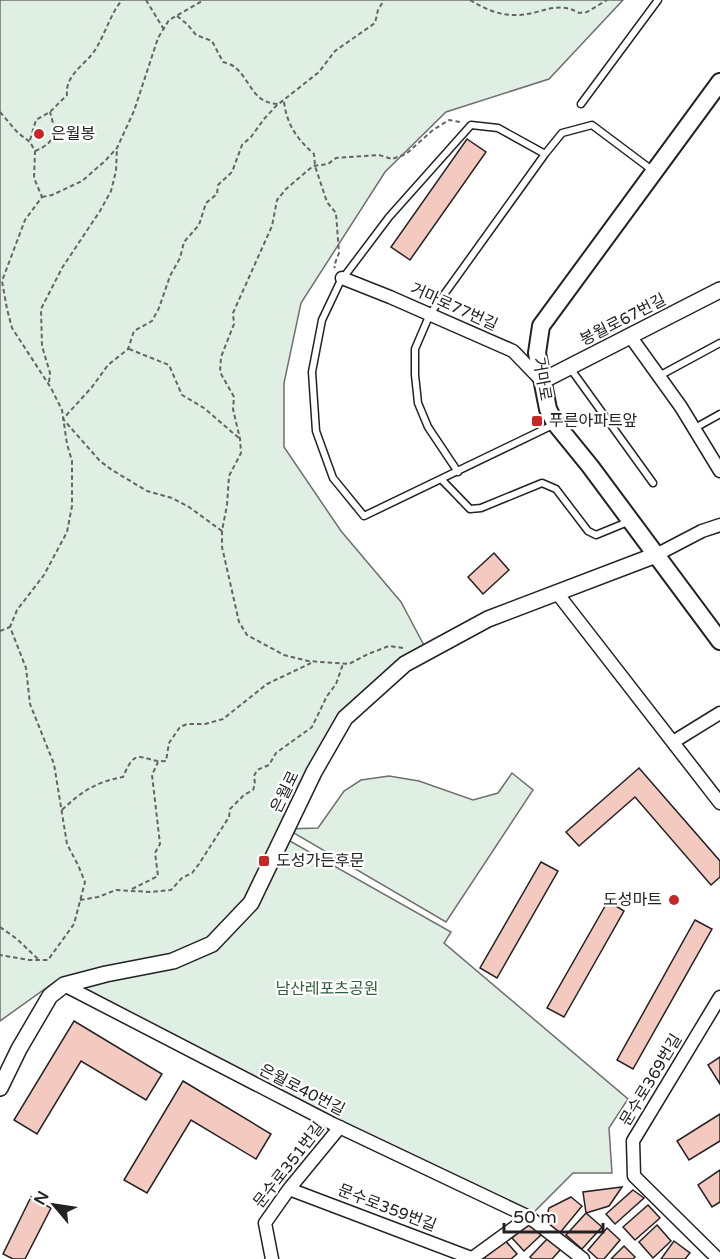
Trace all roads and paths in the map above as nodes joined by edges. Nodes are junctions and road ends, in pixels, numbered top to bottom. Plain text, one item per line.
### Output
1 (122, 0) edge
2 (146, 0) edge
3 (384, 0) edge
4 (470, 0) edge
5 (607, 0) edge
6 (658, 0) edge
7 (201, 1) edge
8 (176, 16) junction
9 (164, 29) junction
10 (720, 82) edge
11 (284, 102) junction
12 (580, 105) dead end
13 (276, 106) junction
14 (0, 112) edge
15 (50, 112) junction
16 (471, 125) junction
17 (30, 142) junction
18 (117, 148) junction
19 (35, 151) junction
20 (545, 154) junction
21 (315, 166) junction
22 (654, 171) junction
23 (42, 197) junction
24 (342, 278) junction
25 (720, 290) edge
26 (430, 314) junction
27 (630, 336) junction
28 (720, 343) edge
29 (128, 349) junction
30 (570, 367) junction
31 (658, 376) junction
32 (542, 381) junction
33 (49, 384) junction
34 (720, 414) edge
35 (63, 419) junction
36 (555, 423) junction
37 (695, 428) junction
38 (240, 440) junction
39 (720, 471) edge
40 (458, 472) junction
41 (442, 480) junction
42 (653, 483) dead end
43 (630, 521) junction
44 (720, 525) edge
45 (222, 531) junction
46 (656, 555) junction
47 (558, 593) junction
48 (10, 627) junction
49 (0, 631) edge
50 (720, 641) edge
51 (427, 651) junction
52 (314, 662) junction
53 (343, 664) junction
54 (720, 713) edge
55 (673, 742) junction
56 (158, 762) junction
57 (720, 803) edge
58 (62, 810) junction
59 (129, 890) junction
60 (80, 900) junction
61 (0, 927) edge
62 (0, 955) edge
63 (39, 960) junction
64 (64, 986) junction
65 (720, 997) edge
66 (0, 1088) edge
67 (340, 1127) junction
68 (289, 1189) junction
69 (529, 1217) junction
70 (472, 1258) edge
71 (272, 1259) edge
72 (583, 1259) edge
73 (718, 1259) edge

1 - 15 path
2 - 9 path
3 - 11 path
4 - 5 path
6 - 12 lane
7 - 8 path
8 - 9 path
8 - 13 path
9 - 18 path
10 - 22 main road, 거마로
11 - 13 path
11 - 21 path
13 - 29 path
14 - 17 path
15 - 17 path
15 - 19 path
16 - 20 lane
16 - 21 path
16 - 24 lane
17 - 19 path
18 - 23 path
18 - 33 path
19 - 23 path
20 - 22 lane
20 - 26 lane
21 - 24 path
21 - 38 path
22 - 32 main road, 거마로
23 - 33 path
24 - 26 street, 거마로77번길
24 - 41 lane
25 - 27 street, 봉월로67번길
26 - 32 street, 거마로77번길
26 - 40 lane
27 - 30 street, 봉월로67번길
27 - 31 street
28 - 31 lane
29 - 35 path
29 - 38 path
30 - 32 street, 봉월로67번길
30 - 42 lane
31 - 37 street
32 - 36 main road, 거마로
33 - 35 path
34 - 37 lane
35 - 45 path
35 - 48 path
36 - 40 lane
36 - 43 main road, 거마로
37 - 39 street
38 - 45 path
40 - 41 lane
41 - 43 lane
43 - 46 main road, 거마로
44 - 46 street
45 - 52 path
46 - 47 street, 은월로
46 - 50 main road, 거마로
47 - 51 street, 은월로
47 - 55 street
48 - 49 path
48 - 58 path
51 - 53 path
51 - 64 street, 은월로
52 - 53 path
52 - 56 path
53 - 59 path
54 - 55 street
55 - 57 street
56 - 58 path
56 - 59 path
58 - 60 path
59 - 60 path
60 - 63 path
61 - 63 path
62 - 63 path
64 - 66 street, 은월로
64 - 67 street, 은월로40번길
65 - 73 street, 문수로369번길
67 - 68 street, 문수로351번길
67 - 69 street, 은월로40번길
68 - 70 street, 문수로359번길
68 - 71 street, 문수로351번길
69 - 70 street
69 - 72 street, 은월로40번길

